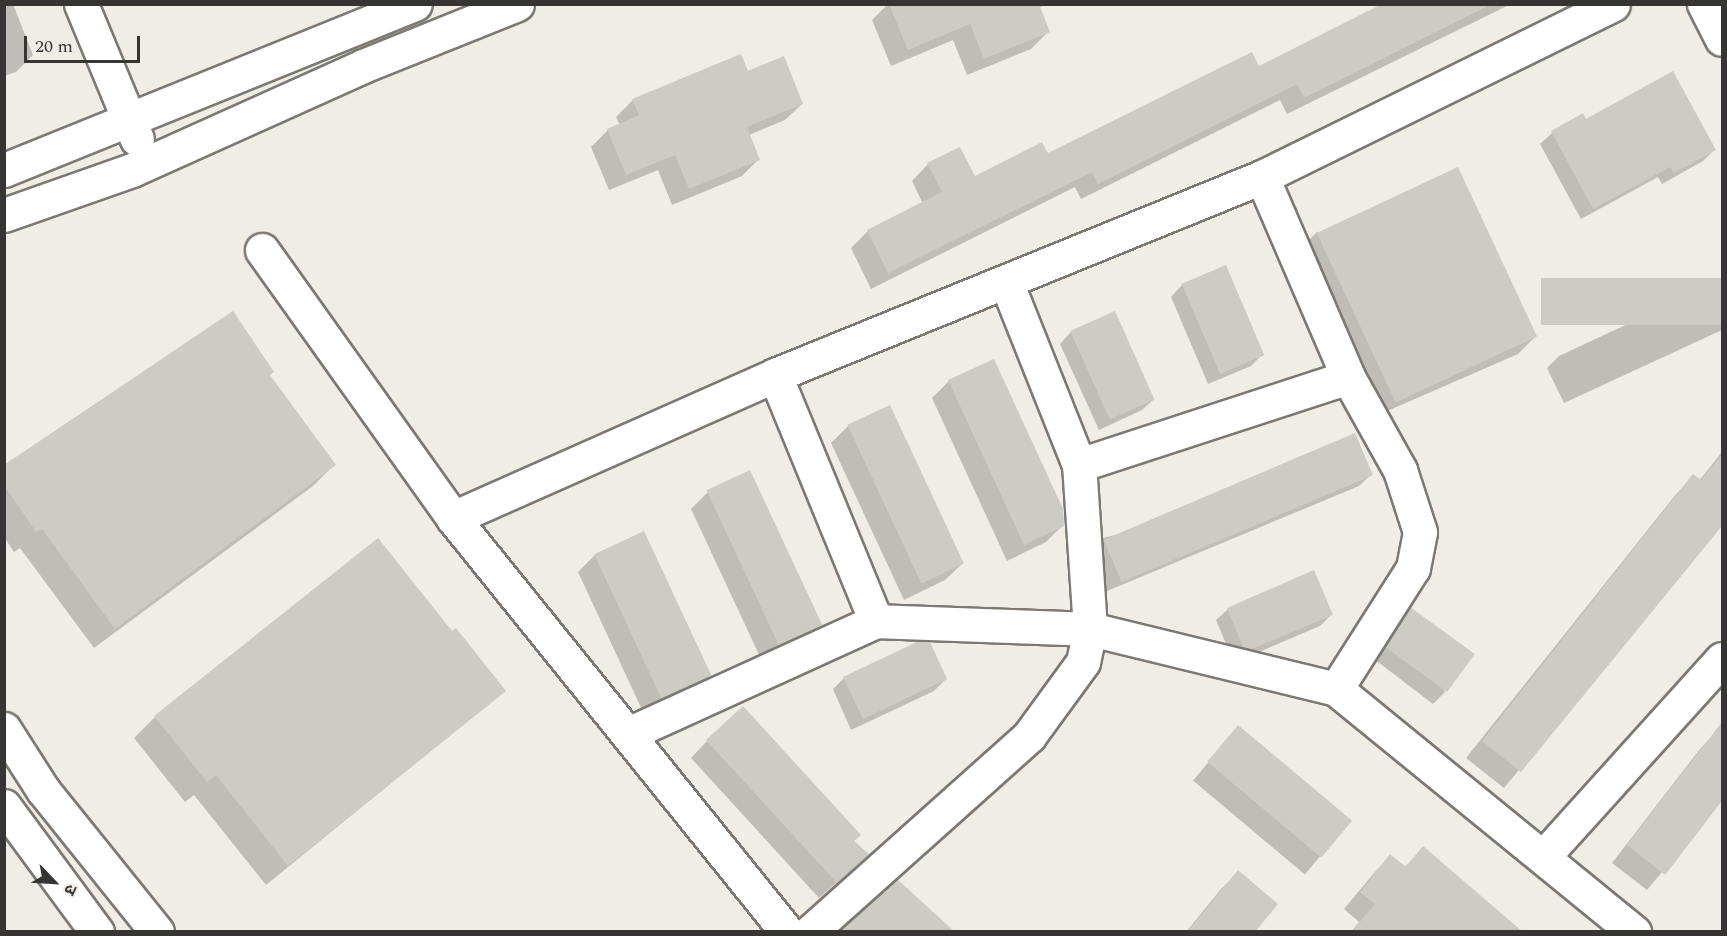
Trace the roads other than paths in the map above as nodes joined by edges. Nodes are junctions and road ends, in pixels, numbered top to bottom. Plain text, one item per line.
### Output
1 (81, 4) edge
2 (415, 4) edge
3 (517, 4) edge
4 (1614, 4) edge
5 (1704, 4) edge
6 (1722, 39) edge
7 (129, 119) junction
8 (147, 163) junction
9 (4, 170) edge
10 (1262, 177) junction
11 (4, 215) edge
12 (262, 250) dead end
13 (1006, 282) junction
14 (775, 375) junction
15 (1348, 377) junction
16 (1079, 465) junction
17 (453, 518) junction
18 (876, 621) junction
19 (1090, 629) junction
20 (1722, 659) edge
21 (1336, 689) junction
22 (4, 729) edge
23 (628, 734) junction
24 (4, 806) edge
25 (1543, 857) junction
26 (98, 932) edge
27 (158, 932) edge
28 (787, 932) edge
29 (810, 932) edge
30 (1634, 932) edge

1 - 7 street
2 - 7 street
3 - 8 street
4 - 10 street
5 - 6 street
7 - 8 street
7 - 9 street
8 - 11 street
10 - 13 street
10 - 15 street
12 - 17 street
13 - 14 street
13 - 16 street
14 - 17 street
14 - 18 street
15 - 16 street
15 - 21 street
16 - 19 street
17 - 23 street
18 - 19 street
18 - 23 street
19 - 21 street
19 - 29 street
20 - 25 street
21 - 25 street
22 - 27 street
23 - 28 street
24 - 26 street
25 - 30 street

